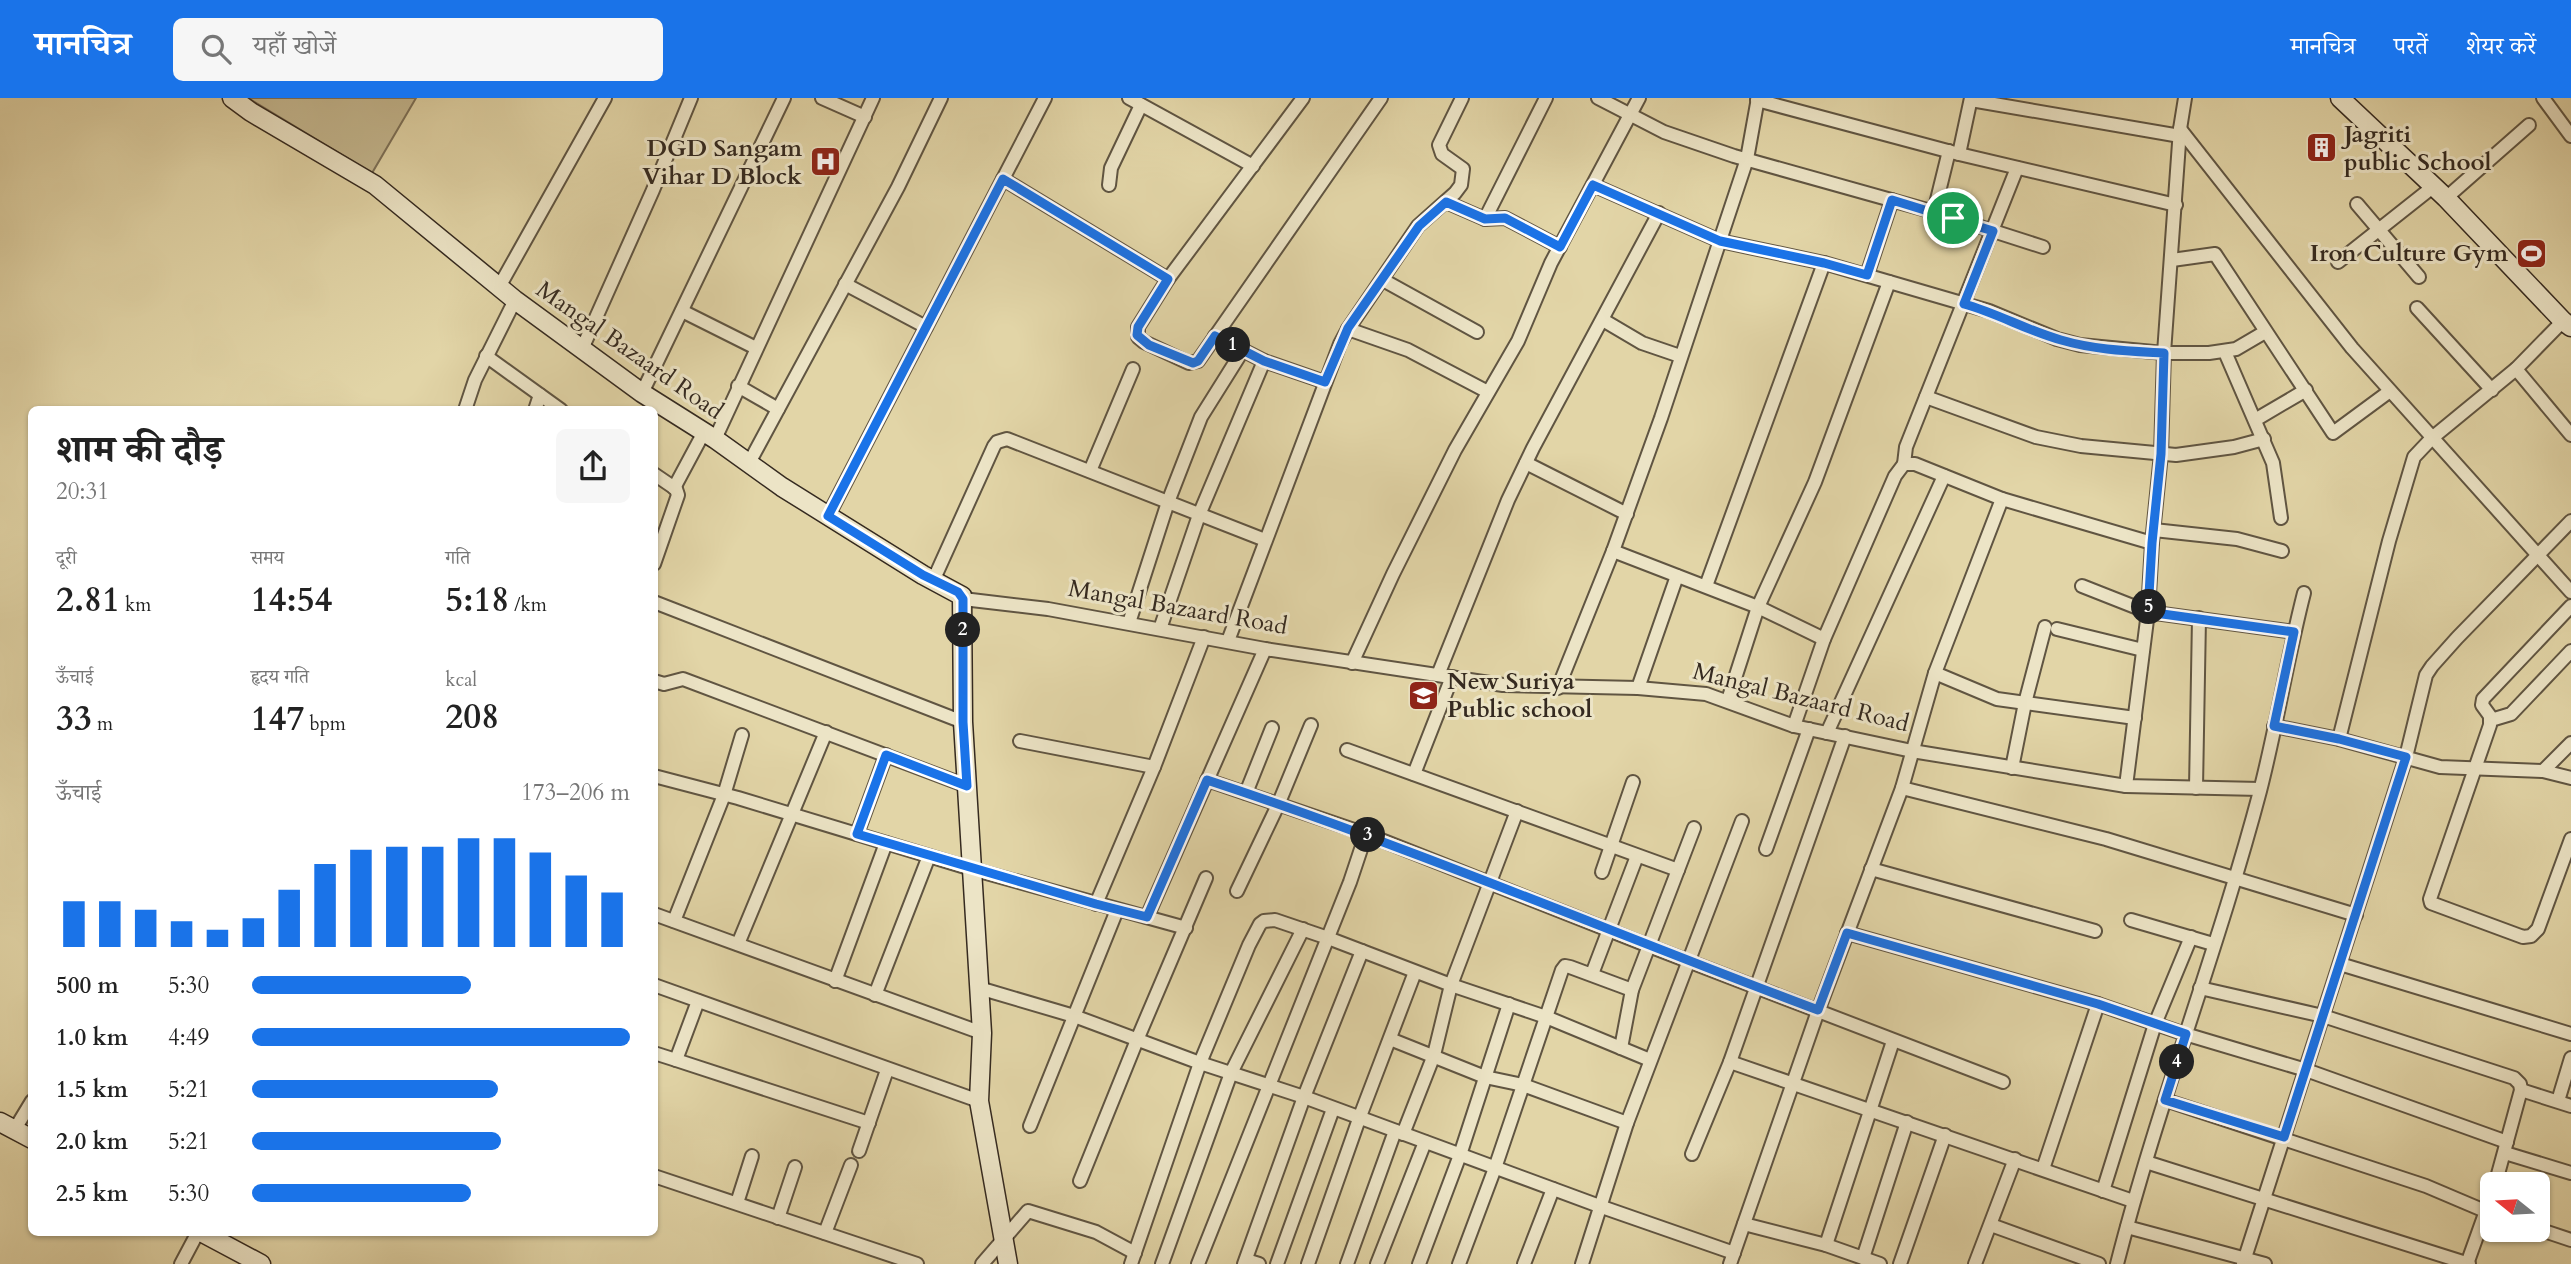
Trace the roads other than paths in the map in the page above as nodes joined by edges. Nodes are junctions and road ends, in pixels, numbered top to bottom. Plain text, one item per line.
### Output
1 (232, 98) edge
2 (240, 98) edge
3 (606, 98) edge
4 (691, 98) edge
5 (784, 98) edge
6 (822, 98) edge
7 (873, 98) edge
8 (941, 98) edge
9 (1045, 98) edge
10 (1129, 98) edge
11 (1303, 98) edge
12 (1381, 98) edge
13 (1462, 98) edge
14 (1546, 98) edge
15 (1598, 98) edge
16 (1639, 98) edge
17 (2185, 98) edge
18 (2543, 98) edge
19 (1757, 99) edge
20 (1971, 99) edge
21 (2344, 99) edge
22 (1141, 105) junction
23 (1631, 113) junction
24 (865, 117) junction
25 (2529, 125) dead end
26 (2180, 132) junction
27 (2571, 136) edge
28 (1954, 153) junction
29 (1746, 159) junction
30 (1253, 166) junction
31 (2017, 168) junction
32 (1003, 179) junction
33 (375, 185) junction
34 (1593, 185) junction
35 (1108, 186) dead end
36 (2440, 192) junction
37 (1892, 200) junction
38 (1446, 202) junction
39 (2357, 204) dead end
40 (2176, 205) junction
41 (1934, 212) junction
42 (1659, 213) junction
43 (1485, 219) junction
44 (1993, 231) junction
45 (2378, 231) junction
46 (1720, 241) junction
47 (1560, 247) junction
48 (2043, 247) dead end
49 (2172, 260) junction
50 (2337, 262) dead end
51 (1824, 263) junction
52 (1867, 275) junction
53 (2419, 277) dead end
54 (1168, 279) junction
55 (1383, 280) junction
56 (1889, 282) junction
57 (845, 284) junction
58 (499, 287) junction
59 (515, 300) junction
60 (1964, 304) junction
61 (2417, 308) dead end
62 (682, 311) junction
63 (1603, 320) junction
64 (2567, 324) edge
65 (926, 327) junction
66 (1348, 328) junction
67 (1477, 332) dead end
68 (2265, 332) junction
69 (1215, 336) junction
70 (757, 348) junction
71 (582, 349) junction
72 (1242, 350) junction
73 (2225, 352) junction
74 (2164, 353) junction
75 (486, 356) junction
76 (1680, 356) junction
77 (1264, 361) junction
78 (1133, 369) dead end
79 (2516, 369) junction
80 (1325, 382) junction
81 (738, 386) junction
82 (2306, 390) junction
83 (2491, 390) junction
84 (2390, 391) junction
85 (1488, 392) junction
86 (642, 393) junction
87 (540, 395) junction
88 (1926, 397) junction
89 (467, 406) edge
90 (536, 406) edge
91 (555, 406) edge
92 (778, 409) junction
93 (2255, 420) junction
94 (710, 435) junction
95 (2571, 435) edge
96 (2432, 438) junction
97 (2264, 439) junction
98 (2161, 454) junction
99 (749, 463) junction
100 (1526, 463) junction
101 (1904, 464) junction
102 (1090, 471) junction
103 (1944, 476) junction
104 (658, 477) edge
105 (674, 488) junction
106 (2002, 499) junction
107 (1168, 502) junction
108 (1199, 514) junction
109 (1627, 514) junction
110 (828, 516) junction
111 (2281, 518) dead end
112 (2571, 521) edge
113 (2153, 537) junction
114 (1265, 540) junction
115 (658, 551) edge
116 (1613, 551) junction
117 (2282, 551) dead end
118 (2539, 553) junction
119 (1677, 576) junction
120 (933, 581) junction
121 (1706, 586) junction
122 (2081, 586) dead end
123 (2571, 592) edge
124 (2304, 593) dead end
125 (963, 599) junction
126 (658, 603) edge
127 (2571, 606) edge
128 (1758, 607) junction
129 (2148, 612) junction
130 (2199, 618) junction
131 (1129, 624) junction
132 (1160, 629) junction
133 (2294, 632) junction
134 (1204, 637) junction
135 (1824, 639) junction
136 (1228, 641) junction
137 (1265, 649) junction
138 (2143, 650) junction
139 (2571, 651) edge
140 (1352, 663) junction
141 (1935, 673) junction
142 (1437, 675) junction
143 (1452, 677) junction
144 (658, 682) edge
145 (1558, 688) junction
146 (1638, 688) junction
147 (1728, 701) junction
148 (2025, 703) junction
149 (2135, 718) junction
150 (2491, 720) junction
151 (963, 722) junction
152 (1311, 725) dead end
153 (1794, 726) junction
154 (2274, 726) junction
155 (1272, 729) dead end
156 (1809, 729) junction
157 (826, 733) junction
158 (1827, 733) junction
159 (742, 735) dead end
160 (1845, 737) junction
161 (2339, 739) junction
162 (1020, 741) dead end
163 (2571, 743) edge
164 (1347, 750) dead end
165 (1912, 751) junction
166 (886, 755) junction
167 (2406, 757) junction
168 (1154, 766) junction
169 (2012, 768) junction
170 (2473, 769) junction
171 (2543, 771) junction
172 (1414, 774) junction
173 (658, 777) edge
174 (2571, 778) edge
175 (1207, 780) junction
176 (1633, 782) dead end
177 (967, 786) junction
178 (2126, 786) junction
179 (1902, 788) junction
180 (2196, 788) junction
181 (2260, 789) junction
182 (1246, 793) junction
183 (724, 795) junction
184 (1278, 805) junction
185 (1517, 811) junction
186 (791, 815) junction
187 (1742, 821) dead end
188 (1694, 828) dead end
189 (857, 834) junction
190 (1366, 834) junction
191 (2571, 839) edge
192 (886, 843) junction
193 (1612, 846) junction
194 (1766, 849) dead end
195 (929, 856) junction
196 (1637, 856) junction
197 (972, 869) junction
198 (1871, 869) junction
199 (1678, 870) junction
200 (1602, 872) dead end
201 (2235, 877) junction
202 (1206, 878) dead end
203 (1490, 884) junction
204 (1237, 891) dead end
205 (1096, 904) junction
206 (1117, 910) junction
207 (658, 915) edge
208 (2356, 915) junction
209 (1147, 917) junction
210 (2131, 920) dead end
211 (674, 921) junction
212 (1186, 928) junction
213 (1303, 929) junction
214 (1608, 930) junction
215 (2095, 931) dead end
216 (1847, 933) junction
217 (2190, 937) junction
218 (1328, 938) junction
219 (738, 944) junction
220 (2213, 944) junction
221 (1649, 946) junction
222 (1362, 951) junction
223 (1689, 962) junction
224 (2340, 964) junction
225 (1415, 972) junction
226 (1592, 974) junction
227 (835, 981) junction
228 (1451, 985) junction
229 (658, 986) edge
230 (1757, 987) junction
231 (979, 988) junction
232 (2200, 988) junction
233 (1632, 990) junction
234 (875, 995) junction
235 (698, 1001) junction
236 (1509, 1004) junction
237 (2098, 1004) junction
238 (1818, 1010) junction
239 (1074, 1016) junction
240 (2323, 1016) junction
241 (1546, 1017) junction
242 (2155, 1024) junction
243 (982, 1034) junction
244 (2186, 1034) junction
245 (2571, 1034) edge
246 (1390, 1039) junction
247 (1136, 1040) junction
248 (1893, 1041) junction
249 (1620, 1048) junction
250 (658, 1054) edge
251 (1434, 1055) junction
252 (676, 1060) junction
253 (1650, 1060) junction
254 (1730, 1062) junction
255 (1200, 1063) junction
256 (2570, 1066) edge
257 (887, 1070) junction
258 (2306, 1070) junction
259 (1231, 1073) junction
260 (1486, 1077) junction
261 (2003, 1082) dead end
262 (1523, 1084) junction
263 (1794, 1085) junction
264 (1268, 1087) junction
265 (2521, 1090) junction
266 (1304, 1097) junction
267 (2165, 1100) junction
268 (979, 1101) junction
269 (2558, 1101) junction
270 (28, 1105) edge
271 (2571, 1106) edge
272 (1333, 1108) junction
273 (1871, 1110) junction
274 (1359, 1119) junction
275 (1907, 1122) junction
276 (869, 1123) junction
277 (1627, 1123) junction
278 (7, 1125) edge
279 (1030, 1126) dead end
280 (1399, 1133) junction
281 (1945, 1135) junction
282 (28, 1137) edge
283 (2284, 1137) junction
284 (1424, 1142) junction
285 (2506, 1147) junction
286 (859, 1152) dead end
287 (1692, 1154) dead end
288 (1460, 1155) junction
289 (752, 1156) dead end
290 (2015, 1159) junction
291 (2146, 1163) junction
292 (851, 1165) dead end
293 (795, 1167) dead end
294 (1495, 1168) junction
295 (2043, 1169) junction
296 (2499, 1172) edge
297 (2571, 1174) edge
298 (658, 1177) edge
299 (1080, 1181) dead end
300 (1553, 1189) junction
301 (2103, 1191) junction
302 (2263, 1200) junction
303 (2133, 1201) junction
304 (737, 1203) junction
305 (1602, 1208) junction
306 (2480, 1209) edge
307 (778, 1217) junction
308 (1744, 1224) junction
309 (1991, 1226) junction
310 (2127, 1227) junction
311 (825, 1233) junction
312 (2550, 1233) edge
313 (2480, 1234) edge
314 (197, 1236) edge
315 (207, 1236) edge
316 (2571, 1240) edge
317 (1002, 1241) junction
318 (1826, 1245) junction
319 (1863, 1258) junction
320 (1732, 1259) edge
321 (2070, 1260) edge
322 (1134, 1261) edge
323 (2244, 1261) edge
324 (1245, 1262) edge
325 (181, 1264) edge
326 (261, 1264) edge
327 (917, 1264) edge
328 (982, 1264) edge
329 (1008, 1264) edge
330 (1162, 1264) edge
331 (1198, 1264) edge
332 (1259, 1264) edge
333 (1277, 1264) edge
334 (1308, 1264) edge
335 (1347, 1264) edge
336 (1377, 1264) edge
337 (1419, 1264) edge
338 (1459, 1264) edge
339 (1524, 1264) edge
340 (1582, 1264) edge
341 (1881, 1264) edge
342 (1900, 1264) edge
343 (1975, 1264) edge
344 (2099, 1264) edge
345 (2117, 1264) edge
346 (2265, 1264) edge
347 (2467, 1264) edge

1 - 33 street, Mangal Bazaard Road
2 - 33 street
3 - 58 street
4 - 71 street
5 - 62 street
6 - 24 street
7 - 24 street
8 - 57 street
9 - 32 street
10 - 22 street
11 - 30 street
12 - 69 street
13 - 38 street
14 - 43 street
15 - 23 street
16 - 23 street
17 - 26 street
18 - 27 street
19 - 28 street
19 - 29 street
20 - 26 street
20 - 28 street
21 - 36 street
22 - 30 street
22 - 35 street
23 - 29 street
23 - 34 street
24 - 70 street
25 - 36 street
26 - 40 street
26 - 84 street
28 - 31 street
28 - 41 street
29 - 37 street
29 - 46 street
30 - 54 street
31 - 40 street
31 - 44 street
32 - 54 street
32 - 65 street
33 - 58 street, Mangal Bazaard Road
34 - 42 street
34 - 47 street
36 - 45 street
36 - 64 street
37 - 41 street
37 - 52 street
38 - 43 street
38 - 55 street
39 - 45 street
40 - 49 street
41 - 44 street
42 - 46 street
42 - 63 street
43 - 47 street
44 - 48 street
44 - 60 street
45 - 50 street
45 - 53 street
46 - 51 street
46 - 76 street
47 - 85 street
49 - 68 street
49 - 74 street
51 - 52 street
51 - 121 street
52 - 56 street
54 - 69 street
55 - 66 street
55 - 67 street
56 - 60 street
56 - 128 street
57 - 65 street
57 - 92 street
58 - 59 street, Mangal Bazaard Road
59 - 71 street, Mangal Bazaard Road
59 - 75 street
60 - 74 street
60 - 88 street
61 - 83 street
62 - 70 street
62 - 86 street
63 - 76 street
63 - 100 street
64 - 79 street
65 - 110 street
66 - 80 street
66 - 85 street
68 - 73 street
68 - 82 street
69 - 72 street
70 - 81 street
71 - 86 street, Mangal Bazaard Road
72 - 77 street
72 - 107 street
73 - 74 street
73 - 93 street
74 - 98 street
75 - 87 street
75 - 89 street
76 - 109 street
77 - 80 street
77 - 108 street
78 - 102 street
79 - 83 street
79 - 95 street
80 - 114 street
81 - 92 street
81 - 94 street
82 - 84 street
82 - 93 street
83 - 96 street
84 - 96 street
85 - 140 street
86 - 94 street, Mangal Bazaard Road
87 - 90 street
87 - 91 street
88 - 98 street
88 - 101 street
92 - 99 street
93 - 97 street
94 - 99 street, Mangal Bazaard Road
94 - 105 street
96 - 118 street
96 - 161 street
97 - 98 street
97 - 111 street
98 - 113 street
99 - 110 street, Mangal Bazaard Road
100 - 109 street
100 - 142 street
101 - 103 street
101 - 135 street
102 - 107 street
102 - 120 street
103 - 106 street
103 - 158 street
104 - 105 street
105 - 115 street
106 - 113 street
106 - 141 street
107 - 108 street
107 - 131 street
108 - 114 street
108 - 132 street
109 - 116 street
110 - 120 street, Mangal Bazaard Road
112 - 118 street
113 - 117 street
113 - 129 street
114 - 136 street
116 - 119 street
116 - 145 street
118 - 123 street
118 - 167 street
119 - 121 street
119 - 146 street
120 - 125 street, Mangal Bazaard Road
121 - 128 street
122 - 129 street
124 - 133 street
125 - 131 street, Mangal Bazaard Road
125 - 151 street
126 - 151 street
127 - 150 street
128 - 135 street
128 - 147 street
129 - 130 street
129 - 138 street
130 - 133 street
130 - 180 street
131 - 132 street, Mangal Bazaard Road
132 - 134 street, Mangal Bazaard Road
133 - 154 street
134 - 136 street, Mangal Bazaard Road
134 - 168 street
135 - 153 street
136 - 137 street, Mangal Bazaard Road
137 - 140 street, Mangal Bazaard Road
137 - 175 street
138 - 148 street
138 - 149 street
139 - 150 street
140 - 142 street, Mangal Bazaard Road
141 - 148 street
141 - 165 street
142 - 143 street, Mangal Bazaard Road
143 - 145 street, Mangal Bazaard Road
143 - 172 street
144 - 157 street
145 - 146 street, Mangal Bazaard Road
146 - 147 street, Mangal Bazaard Road
147 - 153 street, Mangal Bazaard Road
148 - 149 street
148 - 169 street
149 - 178 street
150 - 170 street
151 - 177 street
152 - 184 street
153 - 156 street, Mangal Bazaard Road
154 - 161 street
154 - 181 street
155 - 182 street
156 - 158 street, Mangal Bazaard Road
156 - 194 street
157 - 166 street
157 - 186 street
158 - 160 street, Mangal Bazaard Road
159 - 183 street
160 - 165 street, Mangal Bazaard Road
160 - 230 street
161 - 167 street
162 - 168 street
163 - 171 street
164 - 172 street
165 - 169 street, Mangal Bazaard Road
165 - 179 street
166 - 177 street
166 - 189 street
167 - 170 street
167 - 208 street
168 - 205 street
169 - 178 street, Mangal Bazaard Road
170 - 171 street
170 - 191 street
171 - 174 street
172 - 185 street
173 - 183 street
175 - 182 street
175 - 209 street
176 - 193 street
177 - 197 street
178 - 180 street, Mangal Bazaard Road
179 - 198 street
179 - 201 street
180 - 181 street, Mangal Bazaard Road
181 - 201 street
182 - 184 street
183 - 186 street
183 - 211 street
184 - 190 street
184 - 204 street
185 - 193 street
185 - 203 street
186 - 189 street
186 - 219 street
187 - 223 street
188 - 199 street
189 - 192 street
190 - 203 street
190 - 218 street
192 - 195 street
192 - 227 street
193 - 196 street
193 - 200 street
195 - 197 street
195 - 234 street
196 - 199 street
196 - 214 street
197 - 205 street
197 - 231 street
198 - 215 street
198 - 216 street
199 - 221 street
201 - 208 street
201 - 220 street
202 - 212 street
203 - 214 street
203 - 228 street
205 - 206 street
206 - 209 street
206 - 239 street
207 - 211 street
208 - 224 street
209 - 212 street
210 - 217 street
211 - 219 street
212 - 247 street
213 - 218 street
213 - 255 street
213 - 259 street
214 - 221 street
214 - 226 street
216 - 237 street
216 - 238 street
217 - 220 street
217 - 242 street
218 - 222 street
218 - 264 street
219 - 227 street
220 - 232 street
221 - 223 street
221 - 233 street
222 - 225 street
222 - 266 street
223 - 230 street
223 - 253 street
224 - 240 street
224 - 245 street
225 - 228 street
225 - 246 street
226 - 233 street
226 - 241 street
227 - 234 street
228 - 236 street
228 - 251 street
229 - 235 street
230 - 238 street
230 - 254 street
231 - 239 street
231 - 243 street
232 - 240 street
232 - 244 street
233 - 249 street
234 - 243 street
235 - 252 street
235 - 257 street
236 - 241 street
236 - 260 street
237 - 242 street
237 - 295 street
238 - 248 street
238 - 263 street
239 - 247 street
239 - 279 street
240 - 258 street
240 - 265 street
241 - 249 street
241 - 262 street
242 - 244 street
242 - 301 street
243 - 268 street
244 - 258 street
244 - 267 street
246 - 251 street
246 - 274 street
247 - 255 street
247 - 299 street
248 - 261 street
248 - 273 street
249 - 253 street
250 - 252 street
251 - 260 street
251 - 280 street
252 - 276 street
253 - 277 street
254 - 263 street
254 - 287 street
255 - 259 street
255 - 322 street
256 - 269 street
257 - 268 street
257 - 276 street
258 - 283 street
258 - 285 street
259 - 264 street
259 - 330 street
260 - 262 street
260 - 288 street
262 - 277 street
262 - 294 street
263 - 273 street
263 - 308 street
264 - 266 street
264 - 331 street
265 - 269 street
265 - 285 street
266 - 272 street
266 - 324 street
267 - 283 street
267 - 291 street
268 - 317 street
269 - 271 street
270 - 278 street
272 - 274 street
272 - 333 street
273 - 275 street
273 - 318 street
274 - 280 street
274 - 334 street
275 - 281 street
275 - 319 street
276 - 286 street
277 - 305 street
278 - 282 street
280 - 284 street
280 - 335 street
281 - 290 street
281 - 342 street
283 - 302 street
283 - 306 street
284 - 288 street
284 - 336 street
285 - 296 street
285 - 297 street
288 - 294 street
288 - 337 street
289 - 304 street
290 - 295 street
290 - 309 street
291 - 302 street
291 - 303 street
292 - 311 street
293 - 307 street
294 - 300 street
294 - 338 street
295 - 301 street
298 - 304 street
300 - 305 street
300 - 339 street
301 - 303 street
302 - 323 street
302 - 347 street
303 - 310 street
304 - 307 street
305 - 320 street
305 - 340 street
307 - 311 street
308 - 318 street
308 - 320 street
309 - 321 street
309 - 343 street
310 - 323 street
310 - 345 street
311 - 327 street
312 - 316 street
313 - 347 street
314 - 325 street
315 - 326 street
317 - 322 street
317 - 328 street
317 - 329 street
318 - 319 street
319 - 341 street
321 - 344 street
323 - 346 street
324 - 332 street

